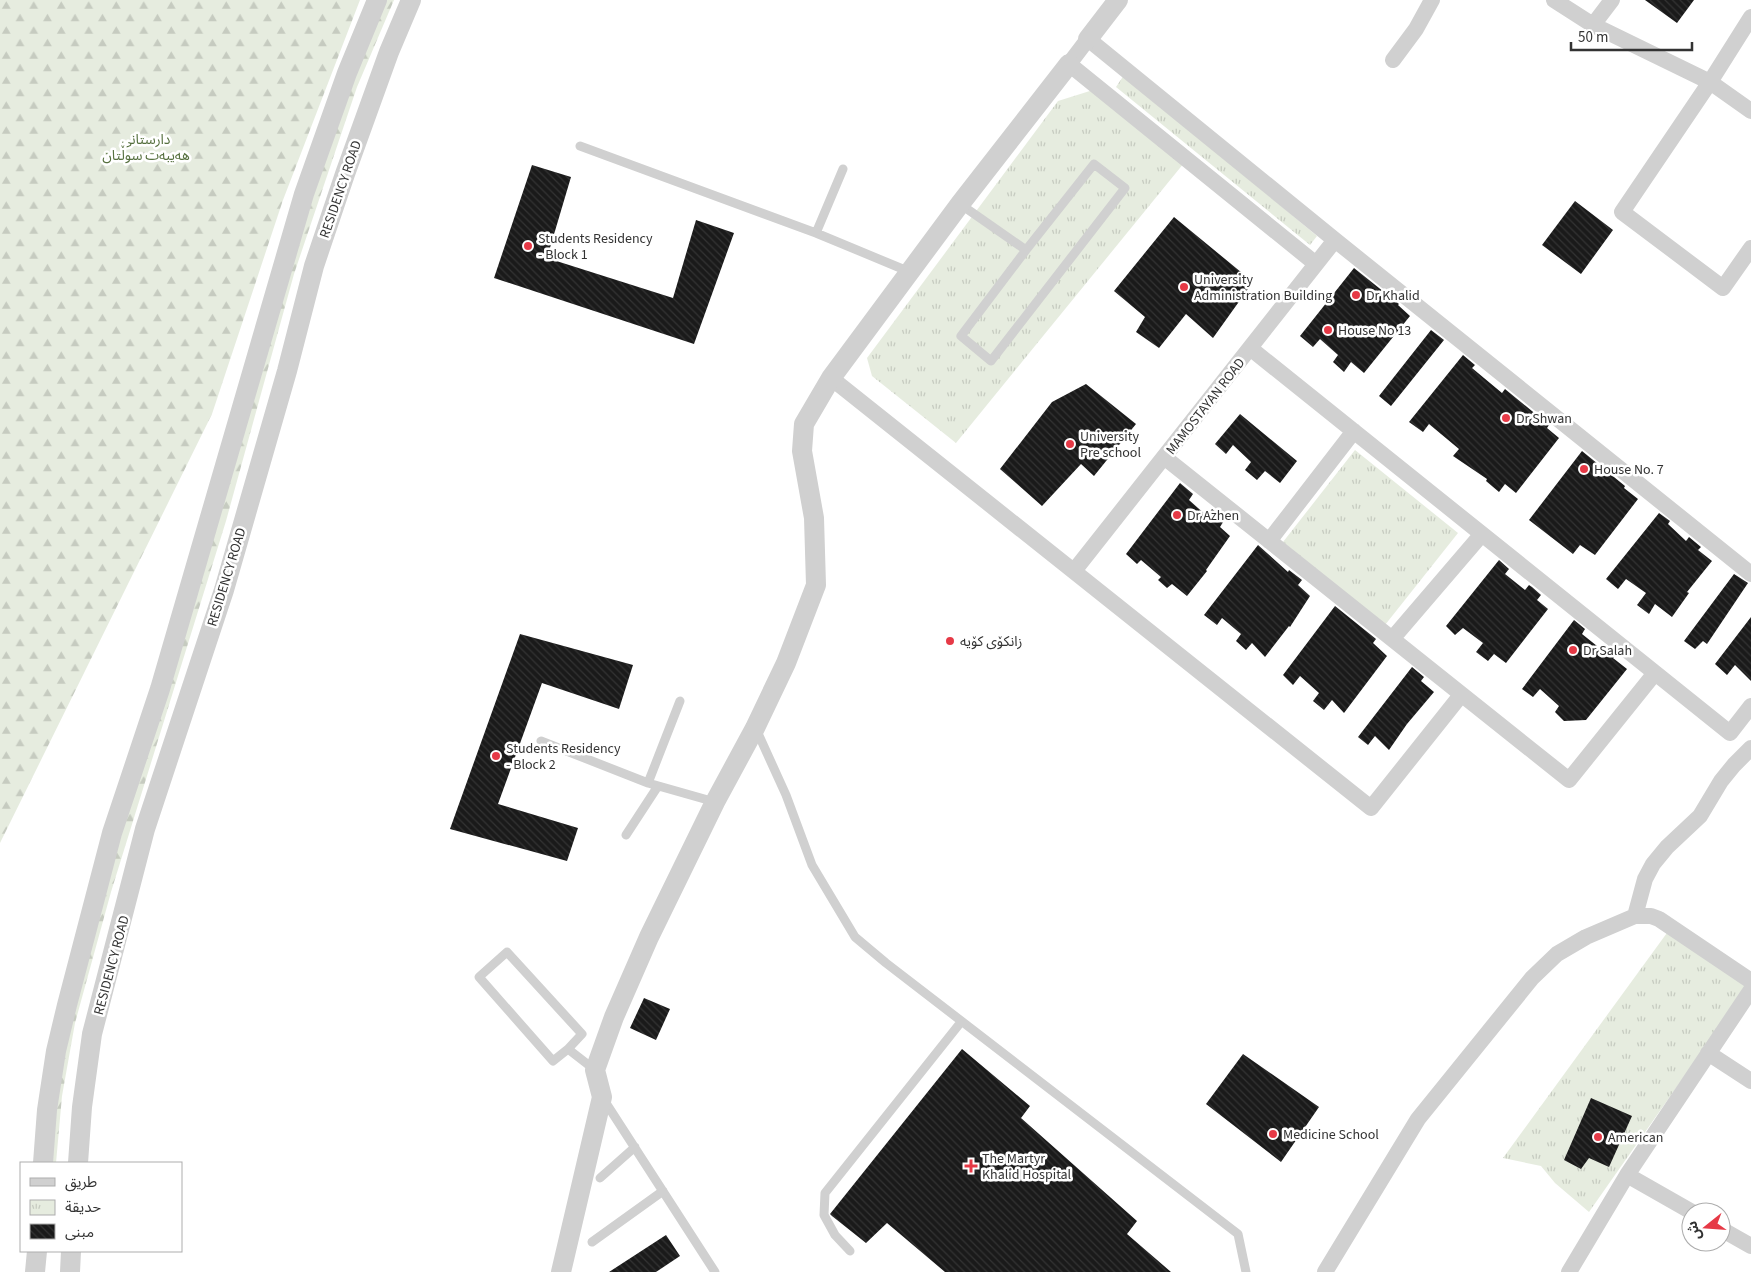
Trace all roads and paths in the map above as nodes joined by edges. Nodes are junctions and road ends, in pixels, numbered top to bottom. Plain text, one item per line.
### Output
1 (377, 0) edge
2 (412, 0) edge
3 (1432, 0) edge
4 (1554, 0) edge
5 (1612, 0) edge
6 (1109, 5) edge
7 (1751, 17) edge
8 (1593, 26) junction
9 (1088, 38) junction
10 (1393, 60) dead end
11 (1069, 64) junction
12 (1710, 82) junction
13 (1751, 111) edge
14 (580, 146) dead end
15 (843, 169) dead end
16 (960, 204) junction
17 (816, 233) junction
18 (1335, 240) junction
19 (1751, 248) edge
20 (1026, 250) junction
21 (1316, 264) junction
22 (910, 272) junction
23 (1250, 348) junction
24 (831, 378) junction
25 (1354, 431) junction
26 (1164, 457) junction
27 (1482, 534) junction
28 (1269, 541) junction
29 (1074, 571) junction
30 (1751, 574) edge
31 (1392, 639) junction
32 (1655, 673) junction
33 (1461, 694) junction
34 (680, 701) dead end
35 (1751, 706) edge
36 (755, 728) junction
37 (541, 741) dead end
38 (1751, 748) edge
39 (648, 783) junction
40 (658, 786) junction
41 (714, 802) junction
42 (626, 835) dead end
43 (1635, 916) junction
44 (1751, 981) edge
45 (1751, 990) edge
46 (961, 1022) junction
47 (568, 1049) junction
48 (1708, 1053) junction
49 (595, 1070) junction
50 (1751, 1081) edge
51 (602, 1097) junction
52 (635, 1147) junction
53 (43, 1162) edge
54 (78, 1162) edge
55 (1626, 1175) junction
56 (600, 1178) dead end
57 (663, 1191) junction
58 (1681, 1206) edge
59 (1731, 1235) edge
60 (592, 1242) dead end
61 (1751, 1246) edge
62 (850, 1251) dead end
63 (37, 1252) edge
64 (71, 1252) edge
65 (35, 1272) edge
66 (70, 1272) edge
67 (561, 1272) edge
68 (715, 1272) edge
69 (1246, 1272) edge
70 (1325, 1272) edge
71 (1569, 1272) edge

1 - 53 street
2 - 54 street, RESIDENCY ROAD
3 - 10 street
4 - 8 street
5 - 8 street
6 - 9 street
7 - 12 street
8 - 12 street
9 - 11 street
9 - 18 street
11 - 16 street
11 - 21 street
12 - 13 street
12 - 19 street
14 - 17 lane
15 - 17 lane
16 - 20 lane
16 - 22 street
17 - 22 lane
18 - 21 street, MAMOSTAYAN ROAD
18 - 30 street
20 - 20 lane
21 - 23 street, MAMOSTAYAN ROAD
22 - 24 street
23 - 25 street
23 - 26 street, MAMOSTAYAN ROAD
24 - 29 street
24 - 36 street
25 - 27 street
25 - 28 street
26 - 28 street
26 - 29 street, MAMOSTAYAN ROAD
27 - 31 street
27 - 32 street
28 - 31 street
29 - 33 street
31 - 33 street
32 - 33 street
32 - 35 street
34 - 39 lane
36 - 41 street
36 - 46 lane
37 - 39 lane
38 - 43 street
39 - 40 lane
40 - 41 lane
40 - 42 lane
41 - 49 street
43 - 44 street
43 - 70 street
45 - 48 street
46 - 62 lane
46 - 69 lane
47 - 47 lane
47 - 49 lane
48 - 50 street
48 - 55 street
49 - 51 street
51 - 52 lane
51 - 67 street
52 - 56 lane
52 - 57 lane
55 - 58 street
55 - 71 street
57 - 60 lane
57 - 68 lane
59 - 61 street
63 - 65 street
64 - 66 street

